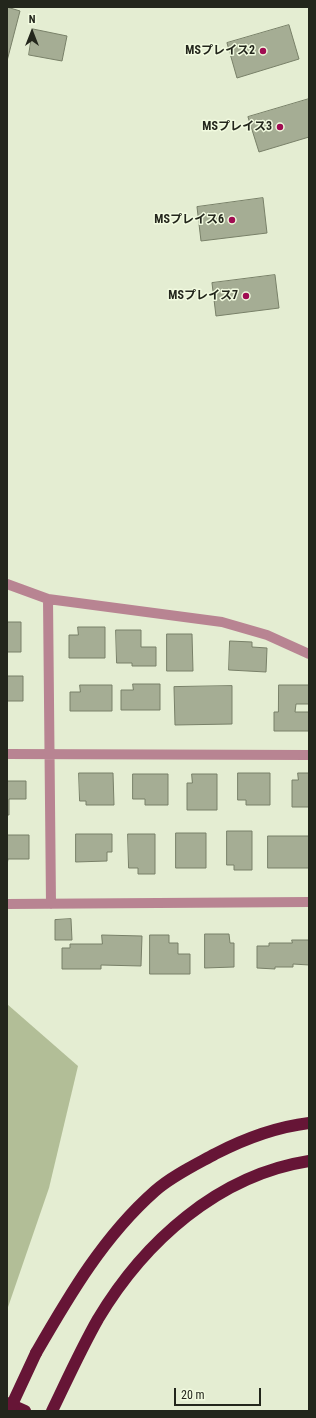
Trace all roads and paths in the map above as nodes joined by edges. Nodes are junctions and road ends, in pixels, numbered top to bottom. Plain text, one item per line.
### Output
1 (7, 584) edge
2 (48, 599) junction
3 (309, 654) edge
4 (7, 754) edge
5 (50, 754) junction
6 (309, 755) edge
7 (309, 902) edge
8 (7, 904) edge
9 (51, 904) junction
10 (309, 1123) edge
11 (309, 1161) edge
12 (7, 1403) edge
13 (9, 1411) edge
14 (26, 1411) edge
15 (52, 1411) edge

1 - 2 street
2 - 3 street
2 - 5 street
4 - 5 street
5 - 6 street
5 - 9 street
7 - 9 street
8 - 9 street
10 - 13 highway, bridge
11 - 15 highway
12 - 14 highway

